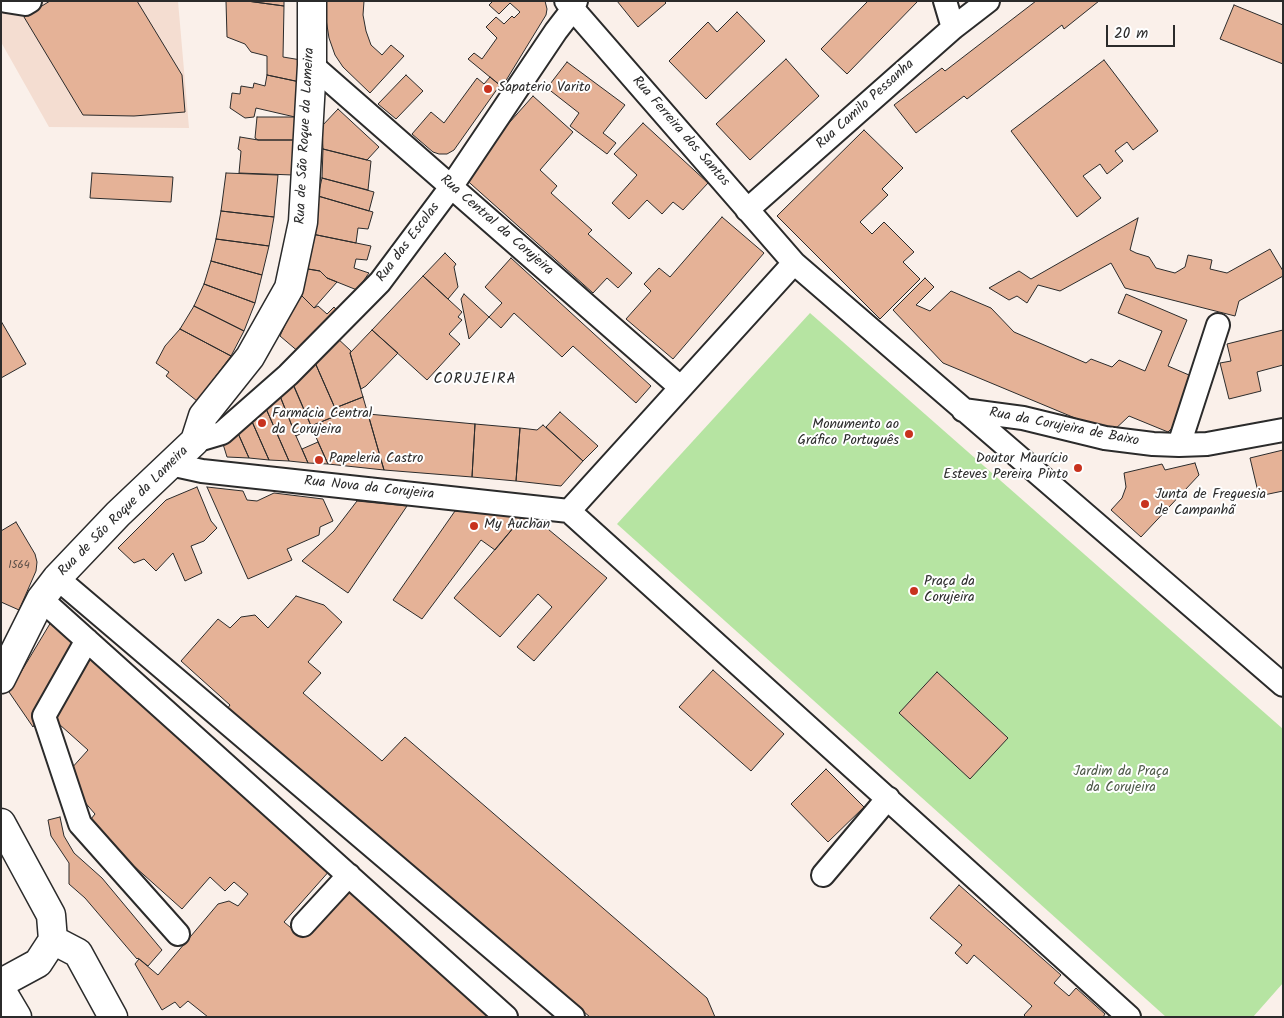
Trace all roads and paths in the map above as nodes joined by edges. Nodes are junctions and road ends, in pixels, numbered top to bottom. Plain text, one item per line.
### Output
1 (6, 1) edge
2 (30, 1) edge
3 (312, 1) edge
4 (945, 1) edge
5 (988, 1) edge
6 (571, 4) edge
7 (953, 28) junction
8 (312, 65) junction
9 (452, 187) junction
10 (747, 210) junction
11 (794, 263) junction
12 (1218, 325) dead end
13 (680, 387) junction
14 (964, 410) junction
15 (1283, 430) edge
16 (195, 440) junction
17 (1179, 445) junction
18 (170, 464) junction
19 (569, 511) junction
20 (49, 589) junction
21 (87, 640) junction
22 (1, 679) edge
23 (1283, 685) edge
24 (888, 798) junction
25 (1, 824) edge
26 (349, 875) junction
27 (823, 875) dead end
28 (303, 925) dead end
29 (178, 934) dead end
30 (53, 940) junction
31 (1, 982) edge
32 (1, 990) edge
33 (17, 1017) edge
34 (113, 1017) edge
35 (506, 1017) edge
36 (573, 1017) edge
37 (1129, 1017) edge

1 - 2 street
3 - 8 main road, Rua de São Roque da Lameira
4 - 7 street
5 - 7 street, Rua Camilo Pessanha
6 - 9 street, Rua das Escolas
6 - 10 street, Rua Ferreira dos Santos
7 - 10 street, Rua Camilo Pessanha
8 - 9 street, Rua Central da Corujeira
8 - 16 main road, Rua de São Roque da Lameira
9 - 13 street, Rua Central da Corujeira
9 - 16 street, Rua das Escolas
10 - 11 street, Rua Ferreira dos Santos
11 - 13 street
11 - 14 street
12 - 17 street
13 - 19 street
14 - 17 street, Rua da Corujeira de Baixo
14 - 23 street
15 - 17 street, Rua da Corujeira de Baixo
16 - 18 main road, Rua de São Roque da Lameira
18 - 19 street, Rua Nova da Corujeira
18 - 20 main road, Rua de São Roque da Lameira
19 - 24 street
20 - 21 street
20 - 22 main road, Rua de São Roque da Lameira
20 - 36 street
21 - 26 street
21 - 29 street
24 - 27 street
24 - 37 street
25 - 30 main road
26 - 28 street
26 - 35 street
30 - 31 main road
30 - 34 main road
32 - 33 main road

